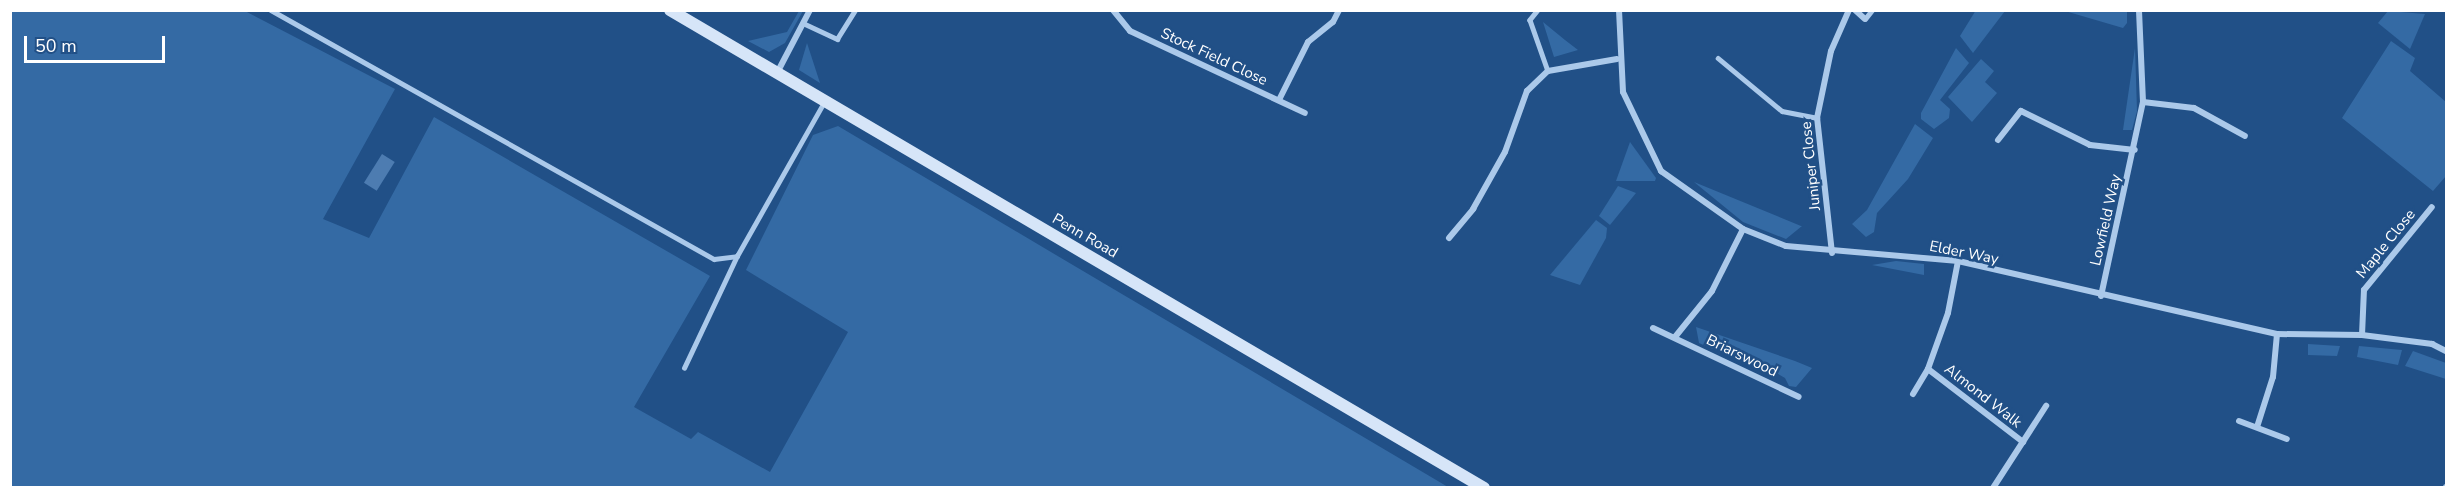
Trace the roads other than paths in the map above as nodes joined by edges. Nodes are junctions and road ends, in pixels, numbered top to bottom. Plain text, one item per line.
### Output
1 (271, 10) edge
2 (670, 10) edge
3 (810, 10) edge
4 (855, 10) edge
5 (1113, 10) edge
6 (1339, 10) edge
7 (1538, 10) edge
8 (1619, 10) edge
9 (1849, 10) edge
10 (1855, 10) edge
11 (1872, 10) edge
12 (2139, 10) edge
13 (1865, 19) joint
14 (803, 23) junction
15 (1718, 58) dead end
16 (1617, 59) junction
17 (1548, 71) junction
18 (777, 73) junction
19 (825, 100) junction
20 (1279, 100) junction
21 (2143, 102) junction
22 (1305, 113) dead end
23 (1817, 118) junction
24 (2245, 136) dead end
25 (1998, 140) dead end
26 (2135, 150) junction
27 (2432, 207) dead end
28 (1743, 229) junction
29 (1449, 238) dead end
30 (1832, 253) junction
31 (737, 256) junction
32 (1958, 261) junction
33 (2101, 296) junction
34 (1653, 328) dead end
35 (2277, 334) junction
36 (2362, 335) junction
37 (1675, 337) junction
38 (2446, 351) edge
39 (684, 368) dead end
40 (1928, 369) junction
41 (1912, 394) dead end
42 (1799, 397) dead end
43 (2046, 406) dead end
44 (2239, 421) dead end
45 (2257, 427) junction
46 (2287, 439) dead end
47 (2023, 442) junction
48 (1465, 483) edge
49 (1484, 488) edge
50 (1993, 488) edge

1 - 31 lane
2 - 18 main road, Penn Road
3 - 14 street
4 - 14 lane
5 - 20 street, Stock Field Close
6 - 20 street, Stock Field Close
7 - 17 lane
8 - 16 street, Elder Way
9 - 23 street, Juniper Close
10 - 13 street
11 - 13 lane
12 - 21 street, Lowfield Way
14 - 18 street
15 - 23 lane
16 - 17 street
16 - 28 street, Elder Way
17 - 29 street
18 - 19 main road, Penn Road
19 - 31 lane
19 - 48 main road, Penn Road
20 - 22 street, Stock Field Close
21 - 24 street
21 - 26 street, Lowfield Way
23 - 30 street, Juniper Close
25 - 26 street
26 - 33 street, Lowfield Way
27 - 36 street, Maple Close
28 - 30 street, Elder Way
28 - 37 street
30 - 32 street, Elder Way
31 - 39 lane
32 - 33 street, Elder Way
32 - 40 street, Almond Walk
33 - 35 street, Elder Way
34 - 37 street, Briarswood
35 - 36 street, Elder Way
35 - 45 street
36 - 38 street, Elder Way
37 - 42 street, Briarswood
40 - 41 street, Almond Walk
40 - 47 street, Almond Walk
43 - 47 street, Almond Walk
44 - 45 street
45 - 46 street
47 - 50 street, Almond Walk
48 - 49 main road, Penn Road

